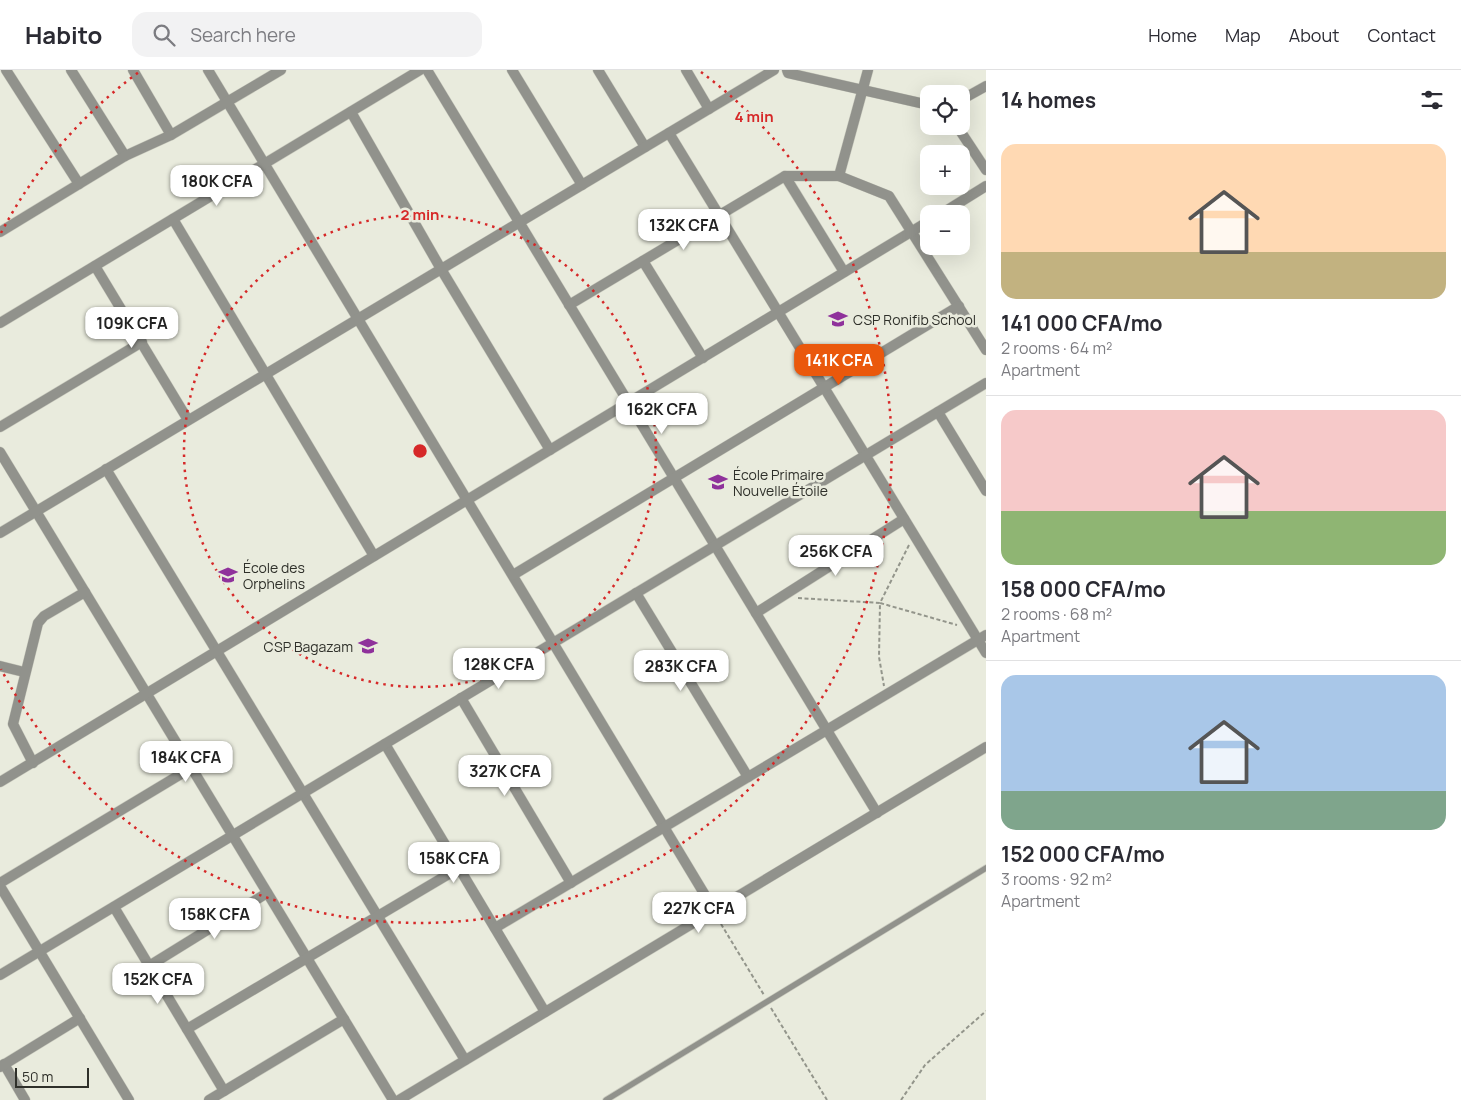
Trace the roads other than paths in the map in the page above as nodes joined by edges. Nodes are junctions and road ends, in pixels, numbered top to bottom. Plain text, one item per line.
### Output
1 (6, 70) edge
2 (71, 70) edge
3 (133, 70) edge
4 (208, 70) edge
5 (281, 70) edge
6 (420, 70) edge
7 (427, 70) edge
8 (512, 70) edge
9 (598, 70) edge
10 (686, 70) edge
11 (774, 70) edge
12 (787, 70) edge
13 (868, 70) edge
14 (986, 86) edge
15 (862, 90) junction
16 (970, 95) edge
17 (227, 101) junction
18 (920, 103) edge
19 (709, 109) junction
20 (350, 112) junction
21 (669, 133) junction
22 (172, 135) junction
23 (963, 135) edge
24 (645, 147) junction
25 (125, 156) junction
26 (265, 164) junction
27 (986, 170) edge
28 (786, 176) junction
29 (838, 176) junction
30 (79, 184) junction
31 (582, 185) junction
32 (986, 186) edge
33 (955, 205) edge
34 (719, 216) junction
35 (173, 219) junction
36 (519, 223) junction
37 (920, 226) edge
38 (912, 231) junction
39 (0, 232) edge
40 (643, 261) junction
41 (95, 266) junction
42 (441, 269) junction
43 (844, 272) junction
44 (569, 305) junction
45 (959, 306) junction
46 (777, 312) junction
47 (358, 319) junction
48 (0, 323) edge
49 (142, 342) junction
50 (986, 350) edge
51 (703, 358) junction
52 (265, 374) junction
53 (986, 383) edge
54 (824, 387) junction
55 (628, 403) junction
56 (938, 412) junction
57 (188, 420) junction
58 (0, 427) edge
59 (550, 450) junction
60 (0, 452) edge
61 (866, 455) junction
62 (106, 469) junction
63 (981, 474) edge
64 (674, 478) junction
65 (986, 491) edge
66 (467, 500) junction
67 (36, 512) junction
68 (904, 520) junction
69 (0, 533) edge
70 (715, 546) junction
71 (374, 556) junction
72 (513, 575) junction
73 (85, 592) junction
74 (636, 593) junction
75 (756, 613) junction
76 (982, 638) edge
77 (553, 643) junction
78 (217, 651) junction
79 (986, 653) edge
80 (0, 666) edge
81 (24, 672) junction
82 (147, 694) junction
83 (461, 698) junction
84 (827, 730) junction
85 (385, 744) junction
86 (986, 747) edge
87 (33, 763) junction
88 (191, 768) junction
89 (748, 777) junction
90 (0, 782) edge
91 (303, 794) junction
92 (876, 813) junction
93 (664, 827) junction
94 (232, 836) junction
95 (459, 868) junction
96 (986, 868) edge
97 (570, 883) junction
98 (0, 884) edge
99 (267, 893) junction
100 (114, 907) junction
101 (714, 910) junction
102 (378, 917) junction
103 (494, 928) junction
104 (40, 952) junction
105 (307, 958) junction
106 (150, 966) junction
107 (0, 975) edge
108 (545, 1012) junction
109 (80, 1018) junction
110 (344, 1019) junction
111 (187, 1029) junction
112 (465, 1060) junction
113 (2, 1066) edge
114 (224, 1091) junction
115 (25, 1100) edge
116 (129, 1100) edge
117 (209, 1100) edge
118 (393, 1100) edge
119 (399, 1100) edge
120 (606, 1100) edge

1 - 30 street
2 - 25 street
3 - 22 street
4 - 17 street
5 - 17 street
6 - 20 street
7 - 36 street
8 - 31 street
9 - 24 street
10 - 19 street
11 - 19 street
12 - 15 street
13 - 15 street
14 - 16 street
15 - 18 street
15 - 29 street
17 - 22 street
17 - 26 street
19 - 21 street
20 - 26 street
20 - 42 street
21 - 24 street
21 - 34 street
22 - 25 street
23 - 27 street
24 - 31 street
25 - 30 street
26 - 35 street
26 - 47 street
28 - 29 street
28 - 34 street
28 - 43 street
29 - 38 street
30 - 39 street
31 - 36 street
32 - 33 street
34 - 40 street
34 - 46 street
35 - 41 street
35 - 52 street
36 - 42 street
36 - 44 street
37 - 38 street
38 - 43 street
38 - 45 street
40 - 44 street
40 - 51 street
41 - 48 street
41 - 49 street
42 - 47 street
42 - 59 street
43 - 46 street
44 - 55 street
45 - 50 street
45 - 54 street
46 - 51 street
46 - 54 street
47 - 52 street
47 - 66 street
49 - 57 street
49 - 58 street
51 - 55 street
52 - 57 street
52 - 71 street
53 - 56 street
54 - 61 street
54 - 64 street
55 - 59 street
55 - 64 street
56 - 61 street
56 - 63 street
57 - 62 street
59 - 66 street
60 - 67 street
61 - 68 street
61 - 70 street
62 - 67 street
62 - 78 street
63 - 65 street
64 - 70 street
64 - 72 street
66 - 71 street
66 - 72 street
67 - 69 street
67 - 73 street
68 - 75 street
68 - 76 street
70 - 74 street
70 - 75 street
71 - 78 street
72 - 77 street
73 - 81 street
73 - 82 street
74 - 77 street
74 - 89 street
75 - 84 street
76 - 79 street
76 - 84 street
77 - 83 street
77 - 93 street
78 - 82 street
78 - 91 street
80 - 81 street
81 - 87 street
82 - 87 street
82 - 88 street
83 - 85 street
83 - 97 street
84 - 89 street
84 - 92 street
85 - 91 street
85 - 95 street
86 - 92 street
87 - 90 street
88 - 94 street
88 - 98 street
89 - 93 street
91 - 94 street
91 - 102 street
92 - 101 street
93 - 97 street
93 - 101 street
94 - 99 street
94 - 100 street
95 - 102 street
95 - 103 street
96 - 120 lane
97 - 103 street
98 - 104 street
99 - 105 street
99 - 106 street
100 - 104 street
100 - 106 street
101 - 108 street
102 - 105 street
102 - 112 street
103 - 108 street
104 - 107 street
104 - 109 street
105 - 110 street
105 - 111 street
106 - 111 street
108 - 112 street
109 - 113 street
109 - 116 street
110 - 114 street
110 - 118 street
111 - 114 street
112 - 119 street
113 - 115 street
114 - 117 street

